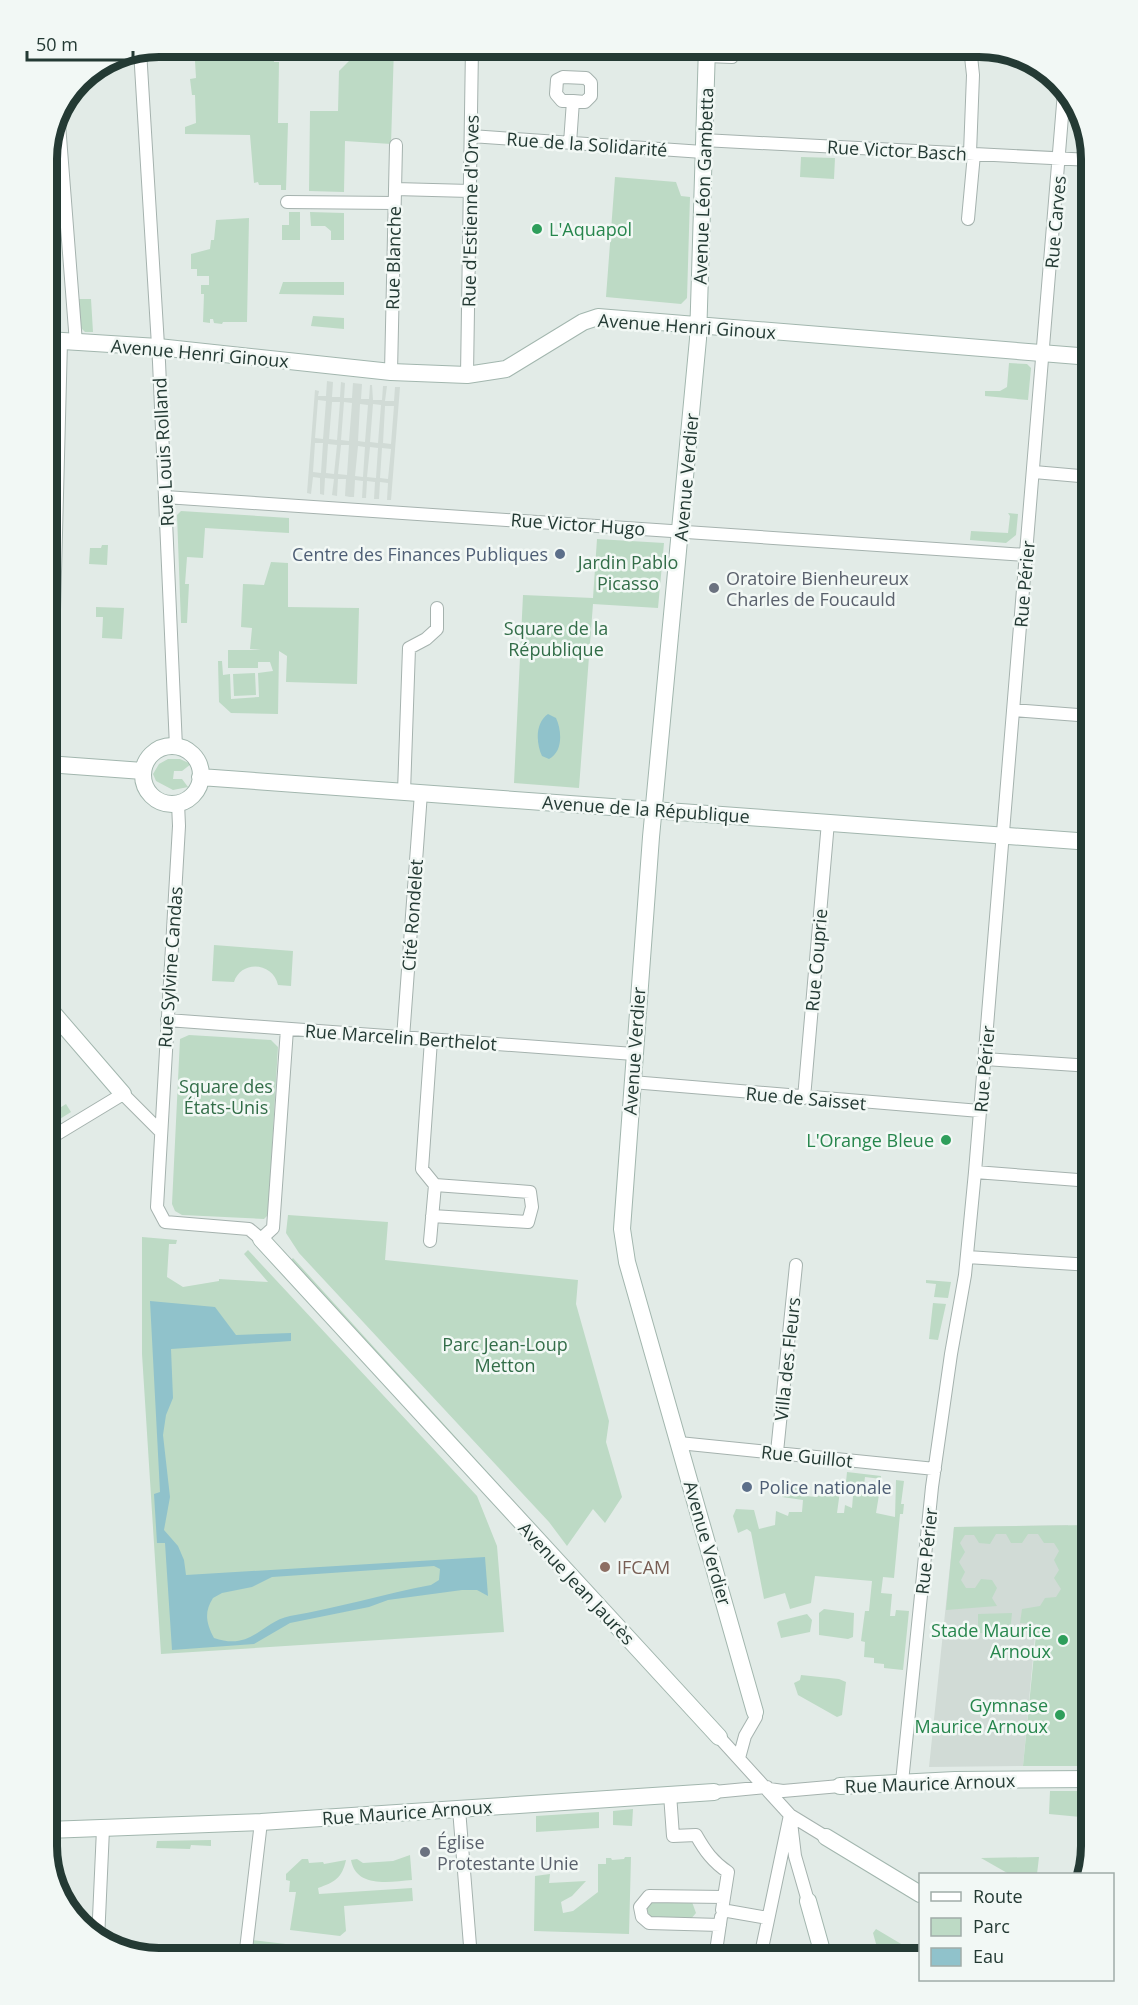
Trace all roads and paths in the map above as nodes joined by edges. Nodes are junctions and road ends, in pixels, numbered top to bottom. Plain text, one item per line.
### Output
1 (472, 57) edge
2 (707, 57) edge
3 (971, 57) edge
4 (141, 59) edge
5 (573, 101) dead end
6 (1063, 102) edge
7 (471, 136) junction
8 (59, 139) edge
9 (570, 143) junction
10 (396, 145) dead end
11 (703, 146) junction
12 (972, 154) junction
13 (1060, 158) junction
14 (1081, 159) edge
15 (395, 189) junction
16 (470, 191) junction
17 (287, 202) dead end
18 (394, 203) junction
19 (968, 219) dead end
20 (699, 324) junction
21 (61, 341) edge
22 (158, 347) junction
23 (1044, 353) junction
24 (1081, 356) edge
25 (391, 372) junction
26 (467, 375) junction
27 (57, 471) edge
28 (1034, 472) junction
29 (1081, 476) edge
30 (165, 497) junction
31 (681, 531) junction
32 (1027, 555) junction
33 (437, 608) dead end
34 (1013, 710) junction
35 (1081, 715) edge
36 (176, 747) junction
37 (57, 765) edge
38 (143, 771) junction
39 (200, 777) junction
40 (412, 792) junction
41 (177, 803) junction
42 (654, 810) junction
43 (828, 822) junction
44 (1005, 835) junction
45 (1081, 841) edge
46 (57, 1018) edge
47 (167, 1020) junction
48 (287, 1029) junction
49 (404, 1038) junction
50 (431, 1040) junction
51 (634, 1054) junction
52 (985, 1059) junction
53 (1081, 1065) edge
54 (632, 1082) junction
55 (123, 1094) junction
56 (804, 1098) junction
57 (980, 1111) junction
58 (160, 1131) junction
59 (57, 1134) edge
60 (975, 1172) junction
61 (1081, 1180) edge
62 (435, 1185) junction
63 (432, 1216) junction
64 (261, 1239) junction
65 (430, 1241) dead end
66 (967, 1257) junction
67 (1081, 1264) edge
68 (796, 1265) dead end
69 (679, 1443) junction
70 (777, 1452) junction
71 (935, 1469) junction
72 (755, 1712) joint
73 (719, 1737) joint
74 (739, 1758) junction
75 (1081, 1779) edge
76 (902, 1782) junction
77 (840, 1786) joint
78 (768, 1788) junction
79 (714, 1792) joint
80 (670, 1794) junction
81 (459, 1809) junction
82 (790, 1815) junction
83 (261, 1822) junction
84 (102, 1829) junction
85 (57, 1830) edge
86 (826, 1837) joint
87 (919, 1893) edge
88 (808, 1901) joint
89 (723, 1903) junction
90 (768, 1918) junction
91 (720, 1925) junction
92 (98, 1928) edge
93 (246, 1948) edge
94 (470, 1948) edge
95 (717, 1948) edge
96 (762, 1948) edge
97 (821, 1948) edge

1 - 7 street, Rue d'Estienne d'Orves
2 - 11 main road, Avenue Léon Gambetta
3 - 12 street
4 - 22 street, Rue Louis Rolland
5 - 9 street
6 - 13 street, Rue Carves
7 - 9 street, Rue de la Solidarité
7 - 16 street, Rue d'Estienne d'Orves
8 - 21 street
9 - 11 street, Rue de la Solidarité
10 - 15 street, Rue Blanche
11 - 12 street, Rue Victor Basch
11 - 20 main road, Avenue Léon Gambetta
12 - 13 street, Rue Victor Basch
12 - 19 street
13 - 14 street, Rue Victor Basch
13 - 23 street, Rue Carves
15 - 16 street
15 - 18 street, Rue Blanche
16 - 26 street, Rue d'Estienne d'Orves
17 - 18 street
18 - 25 street, Rue Blanche
20 - 23 main road, Avenue Henri Ginoux
20 - 26 main road, Avenue Henri Ginoux
20 - 31 main road, Avenue Verdier
21 - 22 main road, Avenue Henri Ginoux
21 - 27 street
22 - 25 main road, Avenue Henri Ginoux
22 - 30 street, Rue Louis Rolland
23 - 24 main road, Avenue Henri Ginoux
23 - 28 street, Rue Périer
25 - 26 main road, Avenue Henri Ginoux
28 - 29 street
28 - 32 street, Rue Périer
30 - 31 street, Rue Victor Hugo
30 - 36 street, Rue Louis Rolland
31 - 32 street, Rue Victor Hugo
31 - 42 main road, Avenue Verdier
32 - 34 street, Rue Périer
33 - 40 street, Cité Rondelet
34 - 35 street
34 - 44 street, Rue Périer
36 - 38 main road
36 - 39 main road
37 - 38 main road
38 - 41 main road
39 - 40 main road, Avenue de la République
39 - 41 main road
40 - 42 main road, Avenue de la République
40 - 49 street, Cité Rondelet
41 - 47 street, Rue Sylvine Candas
42 - 43 main road, Avenue de la République
42 - 51 main road, Avenue Verdier
43 - 44 main road, Avenue de la République
43 - 56 street, Rue Couprie
44 - 45 main road, Avenue de la République
44 - 52 street, Rue Périer
46 - 55 main road
47 - 48 street, Rue Marcelin Berthelot
47 - 58 street, Rue Sylvine Candas
48 - 49 street, Rue Marcelin Berthelot
48 - 64 street
49 - 50 street, Rue Marcelin Berthelot
50 - 51 street, Rue Marcelin Berthelot
50 - 62 street
51 - 54 main road, Avenue Verdier
52 - 53 street
52 - 57 street, Rue Périer
54 - 56 street, Rue de Saisset
54 - 69 main road, Avenue Verdier
55 - 58 street
55 - 59 street
56 - 57 street, Rue de Saisset
57 - 60 street, Rue Périer
58 - 64 street, Rue Sylvine Candas
60 - 61 street
60 - 66 street, Rue Périer
62 - 63 street
62 - 63 street
63 - 65 street
64 - 73 main road, Avenue Jean Jaurès
66 - 67 street
66 - 71 street, Rue Périer
68 - 70 street, Villa des Fleurs
69 - 70 street, Rue Guillot
69 - 72 main road, Avenue Verdier
70 - 71 street, Rue Guillot
71 - 76 street, Rue Périer
72 - 74 street, Avenue Verdier
73 - 74 street, Avenue Jean Jaurès
74 - 78 street, Avenue Jean Jaurès
75 - 76 main road, Rue Maurice Arnoux
76 - 77 main road, Rue Maurice Arnoux
77 - 78 street, Rue Maurice Arnoux
78 - 79 street, Rue Maurice Arnoux
78 - 82 street, Avenue Jean Jaurès
79 - 80 main road, Rue Maurice Arnoux
80 - 81 main road, Rue Maurice Arnoux
80 - 89 street
81 - 83 main road, Rue Maurice Arnoux
81 - 94 street
82 - 86 street, Avenue Jean Jaurès
82 - 88 street
82 - 90 street
83 - 84 main road, Rue Maurice Arnoux
83 - 93 street
84 - 85 main road, Rue Maurice Arnoux
84 - 92 street
86 - 87 main road, Avenue Jean Jaurès
88 - 97 main road
89 - 90 street
89 - 91 street
89 - 91 street
90 - 96 street
91 - 95 street

